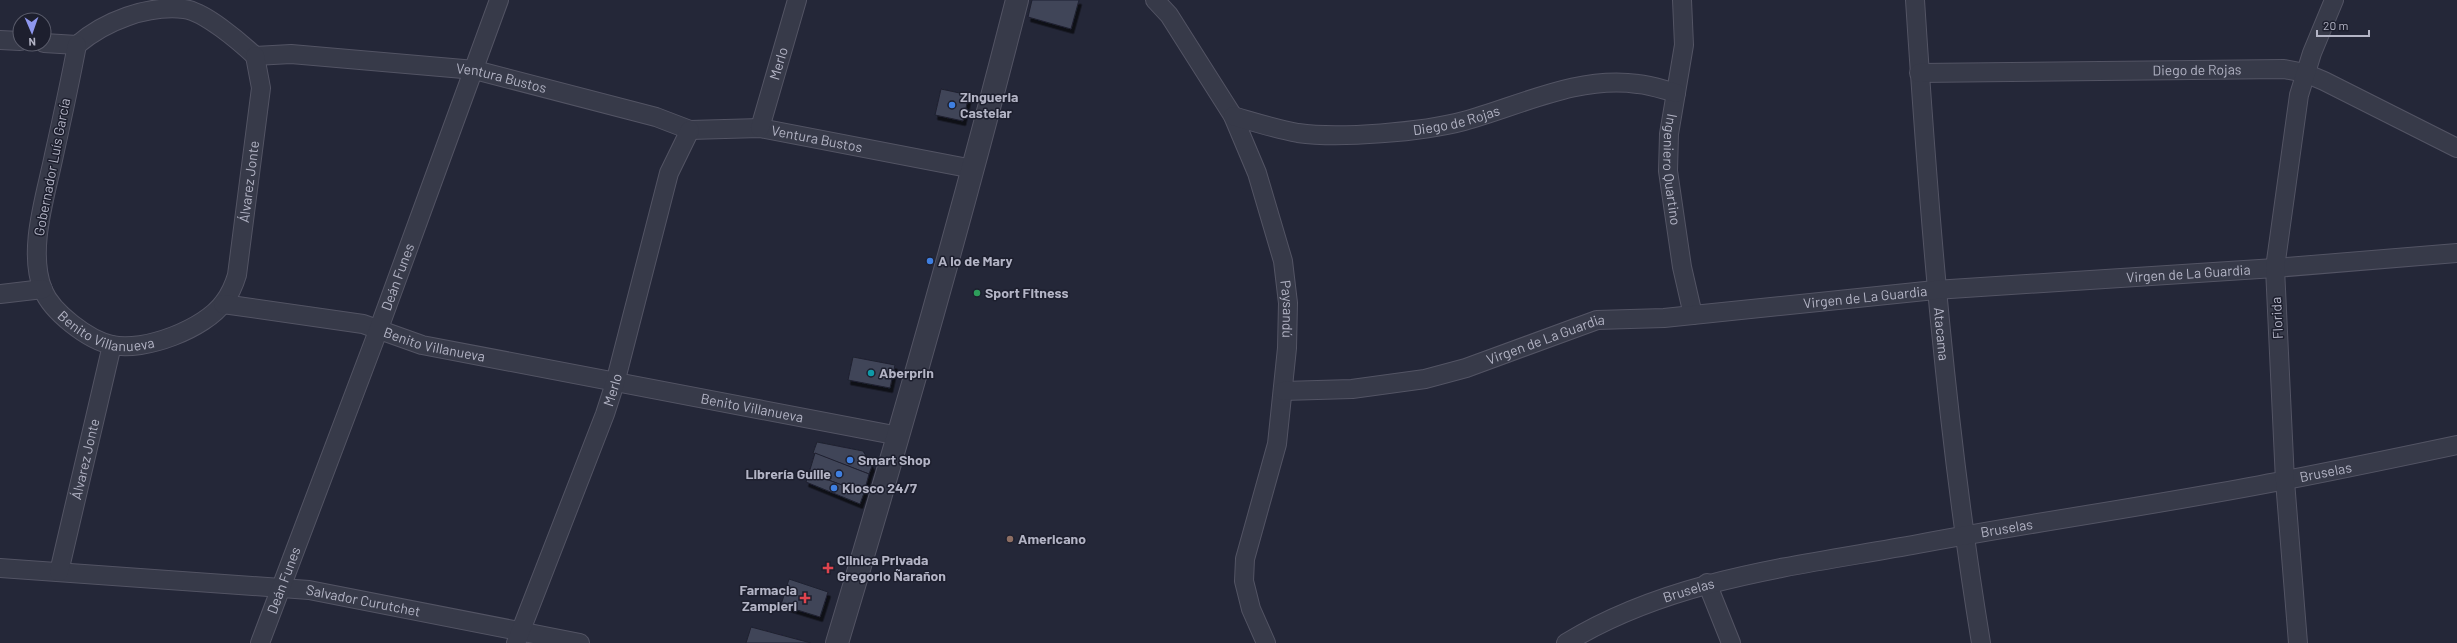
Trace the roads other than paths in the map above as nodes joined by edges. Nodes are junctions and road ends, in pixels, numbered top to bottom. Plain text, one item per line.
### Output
1 (499, 0) edge
2 (797, 0) edge
3 (1017, 0) edge
4 (1155, 0) edge
5 (1682, 0) edge
6 (1915, 0) edge
7 (2334, 0) edge
8 (186, 4) edge
9 (0, 40) edge
10 (12, 41) edge
11 (52, 43) edge
12 (77, 45) junction
13 (255, 56) junction
14 (475, 70) junction
15 (1919, 73) junction
16 (2305, 73) junction
17 (1676, 93) junction
18 (1233, 116) junction
19 (760, 128) junction
20 (690, 130) junction
21 (2457, 148) edge
22 (973, 169) junction
23 (2457, 253) edge
24 (2275, 268) junction
25 (43, 289) junction
26 (1935, 290) junction
27 (0, 294) edge
28 (223, 304) junction
29 (1693, 315) junction
30 (378, 331) junction
31 (112, 345) junction
32 (615, 383) junction
33 (1283, 391) junction
34 (899, 436) junction
35 (2457, 445) edge
36 (2285, 481) junction
37 (1964, 536) junction
38 (0, 568) edge
39 (59, 572) junction
40 (1707, 583) junction
41 (280, 587) junction
42 (518, 637) edge
43 (260, 643) edge
44 (580, 643) edge
45 (837, 643) edge
46 (1266, 643) edge
47 (1566, 643) edge
48 (1731, 643) edge
49 (1981, 643) edge
50 (2298, 643) edge

1 - 14 street, Deán Funes
2 - 19 street, Merlo
3 - 22 street
4 - 18 street, Paysandú
5 - 17 street, Ingeniero Quartino
6 - 15 street, Atacama
7 - 16 street, Florida
8 - 12 street
8 - 13 street
9 - 10 street
11 - 12 street
12 - 25 street, Gobernador Luís García
13 - 14 street, Ventura Bustos
13 - 28 street, Álvarez Jonte
14 - 20 street, Ventura Bustos
14 - 30 street, Deán Funes
15 - 16 street, Diego de Rojas
15 - 26 street, Atacama
16 - 21 street, Diego de Rojas
16 - 24 street, Florida
17 - 18 street, Diego de Rojas
17 - 29 street, Ingeniero Quartino
18 - 33 street, Paysandú
19 - 20 street, Ventura Bustos
19 - 22 street, Ventura Bustos
20 - 32 street, Merlo
22 - 34 street
23 - 24 street, Virgen de La Guardia
24 - 26 street, Virgen de La Guardia
24 - 36 street, Florida
25 - 27 street
25 - 31 street, Benito Villanueva
26 - 29 street, Virgen de La Guardia
26 - 37 street, Atacama
28 - 30 street, Benito Villanueva
28 - 31 street, Benito Villanueva
29 - 33 street, Virgen de La Guardia
30 - 32 street, Benito Villanueva
30 - 41 street, Deán Funes
31 - 39 street, Álvarez Jonte
32 - 34 street, Benito Villanueva
32 - 42 street, Merlo
33 - 46 street, Paysandú
34 - 45 street
35 - 36 street, Bruselas
36 - 37 street, Bruselas
36 - 50 street, Florida
37 - 40 street, Bruselas
37 - 49 street, Atacama
38 - 39 street, Salvador Curutchet
39 - 41 street, Salvador Curutchet
40 - 47 street, Bruselas
40 - 48 street
41 - 42 street, Salvador Curutchet
41 - 43 street, Deán Funes
42 - 44 street, Salvador Curutchet

